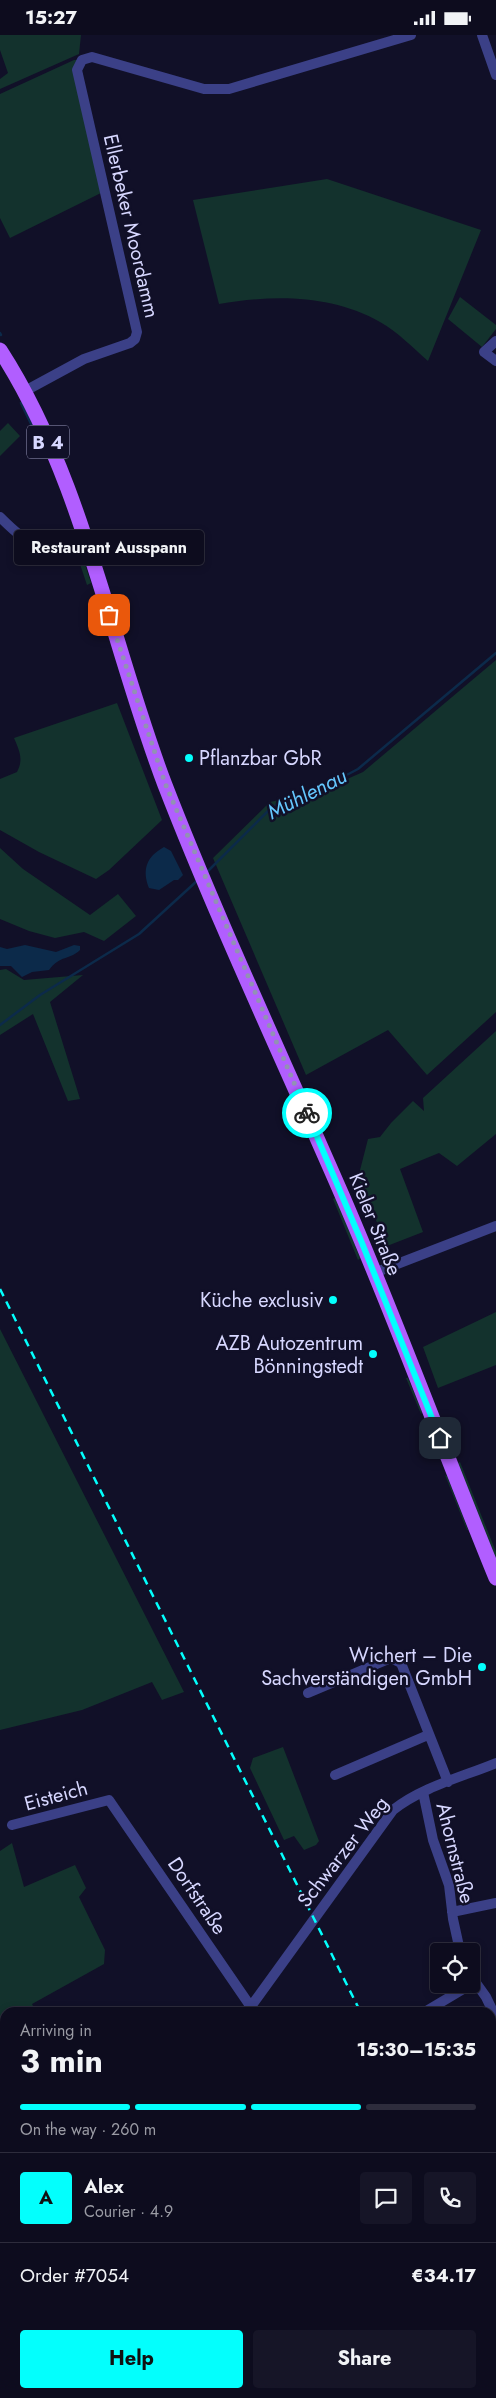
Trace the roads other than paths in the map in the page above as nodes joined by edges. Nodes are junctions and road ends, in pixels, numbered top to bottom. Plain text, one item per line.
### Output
1 (411, 35) edge
2 (482, 35) edge
3 (496, 75) edge
4 (496, 341) edge
5 (0, 351) edge
6 (496, 361) edge
7 (25, 391) junction
8 (0, 517) edge
9 (84, 539) junction
10 (496, 1226) edge
11 (374, 1273) junction
12 (496, 1579) edge
13 (308, 1693) dead end
14 (428, 1735) junction
15 (496, 1763) edge
16 (335, 1775) dead end
17 (448, 1783) junction
18 (423, 1792) junction
19 (110, 1800) joint
20 (12, 1825) dead end
21 (496, 1903) edge
22 (452, 1912) junction
23 (458, 1943) edge
24 (480, 1991) edge
25 (452, 1993) edge
26 (252, 2007) edge
27 (255, 2007) edge
28 (432, 2007) edge
29 (490, 2007) edge

1 - 7 street, Ellerbeker Moordamm
2 - 3 street
4 - 6 street
5 - 7 main road, B 4
7 - 9 main road, B 4
8 - 9 street
9 - 11 main road, Kieler Straße / B 4
10 - 11 street
11 - 12 main road, Kieler Straße / B 4
13 - 14 street
14 - 16 street
14 - 17 street
15 - 17 street, Schwarzer Weg
17 - 18 street, Schwarzer Weg
18 - 22 street, Ahornstraße
18 - 27 street, Schwarzer Weg
19 - 20 street, Eisteich
19 - 26 street, Dorfstraße
21 - 22 street
22 - 23 street, Ahornstraße
24 - 29 street
25 - 28 street

